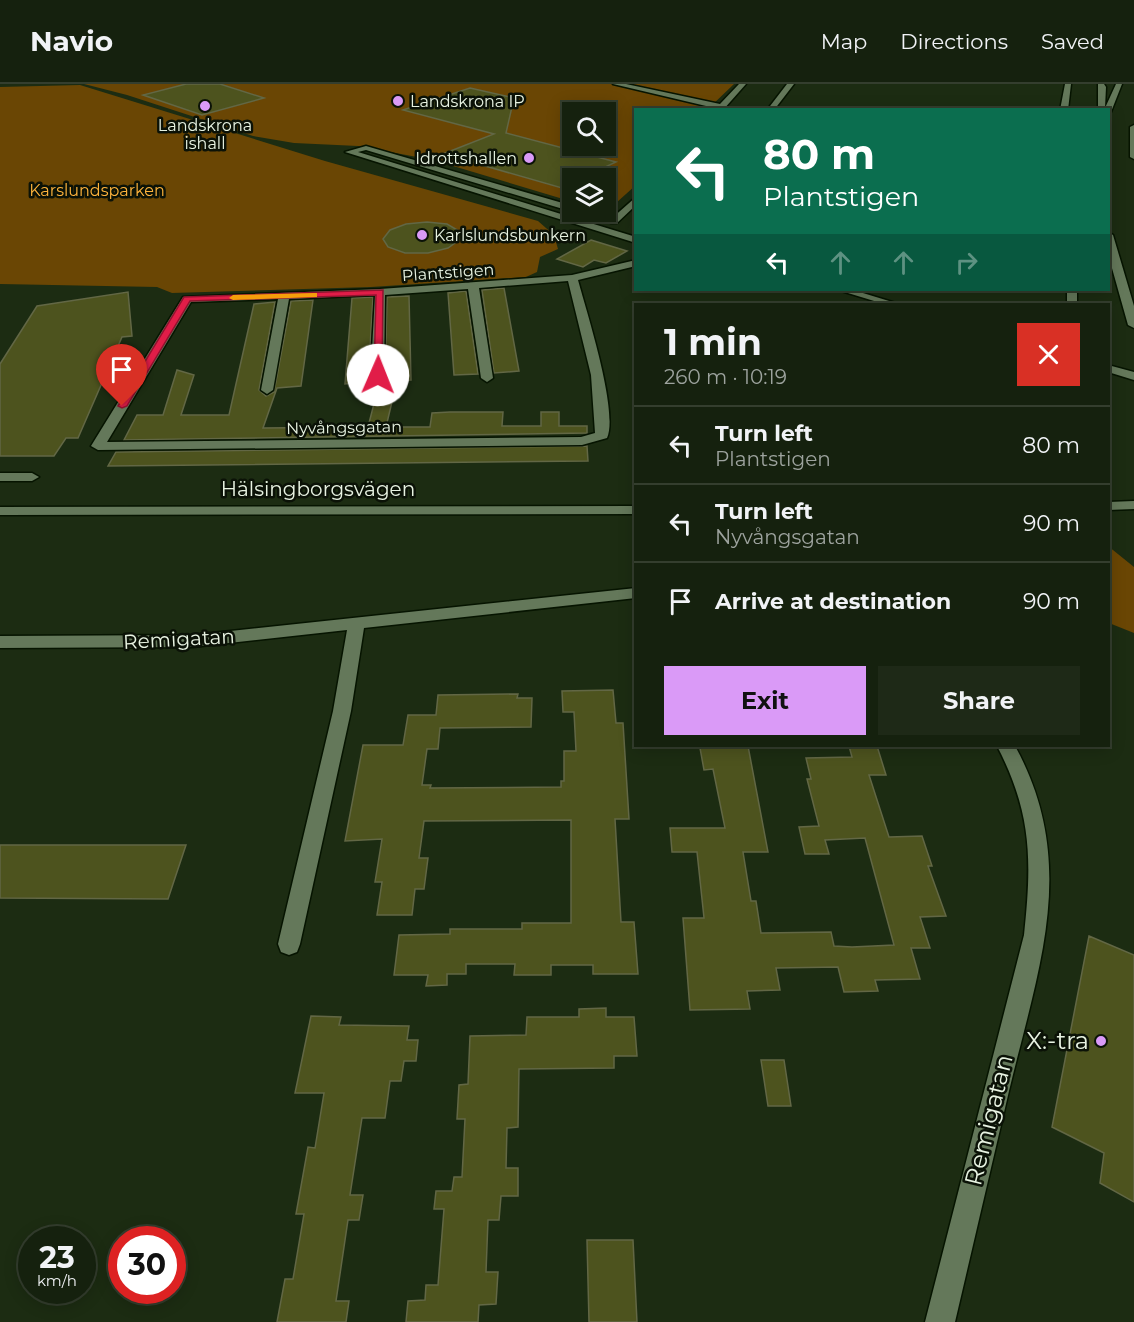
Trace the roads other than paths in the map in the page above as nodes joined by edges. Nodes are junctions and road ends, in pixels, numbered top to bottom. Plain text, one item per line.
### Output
1 (616, 84) edge
2 (743, 84) edge
3 (791, 84) edge
4 (1068, 84) edge
5 (1101, 84) edge
6 (1119, 84) edge
7 (719, 108) edge
8 (772, 108) edge
9 (1064, 108) edge
10 (1102, 108) edge
11 (1109, 108) edge
12 (1134, 127) edge
13 (389, 144) dead end
14 (366, 148) junction
15 (415, 152) dead end
16 (1134, 157) edge
17 (406, 159) junction
18 (634, 202) edge
19 (562, 206) edge
20 (562, 217) edge
21 (577, 222) edge
22 (625, 225) dead end
23 (634, 239) edge
24 (1110, 242) edge
25 (634, 262) edge
26 (572, 278) junction
27 (473, 286) junction
28 (845, 291) edge
29 (380, 292) junction
30 (284, 296) junction
31 (187, 299) joint
32 (870, 302) edge
33 (1134, 325) edge
34 (1110, 369) edge
35 (1134, 376) edge
36 (487, 378) dead end
37 (376, 386) dead end
38 (267, 390) dead end
39 (0, 477) edge
40 (32, 477) dead end
41 (1134, 505) edge
42 (1110, 506) edge
43 (634, 510) edge
44 (0, 511) edge
45 (634, 593) edge
46 (357, 624) junction
47 (0, 642) edge
48 (1007, 747) edge
49 (289, 944) dead end
50 (940, 1322) edge

1 - 7 street
2 - 7 street
3 - 8 street
4 - 9 street
5 - 10 street
6 - 11 street
12 - 16 street
13 - 14 street
14 - 17 street
14 - 20 street
15 - 17 street
17 - 19 street
18 - 22 street
21 - 23 street
24 - 33 street
25 - 26 street, Plantstigen
26 - 27 street, Plantstigen
26 - 31 street, Nyvångsgatan
27 - 29 street, Plantstigen
27 - 36 street
28 - 32 street
29 - 30 street, Plantstigen
29 - 37 street
30 - 31 street, Plantstigen
30 - 38 street
34 - 35 street
39 - 40 street
41 - 42 street
43 - 44 street, Hälsingborgsvägen
45 - 46 street, Remigatan
46 - 47 street, Remigatan
46 - 49 street
48 - 50 street, Remigatan

